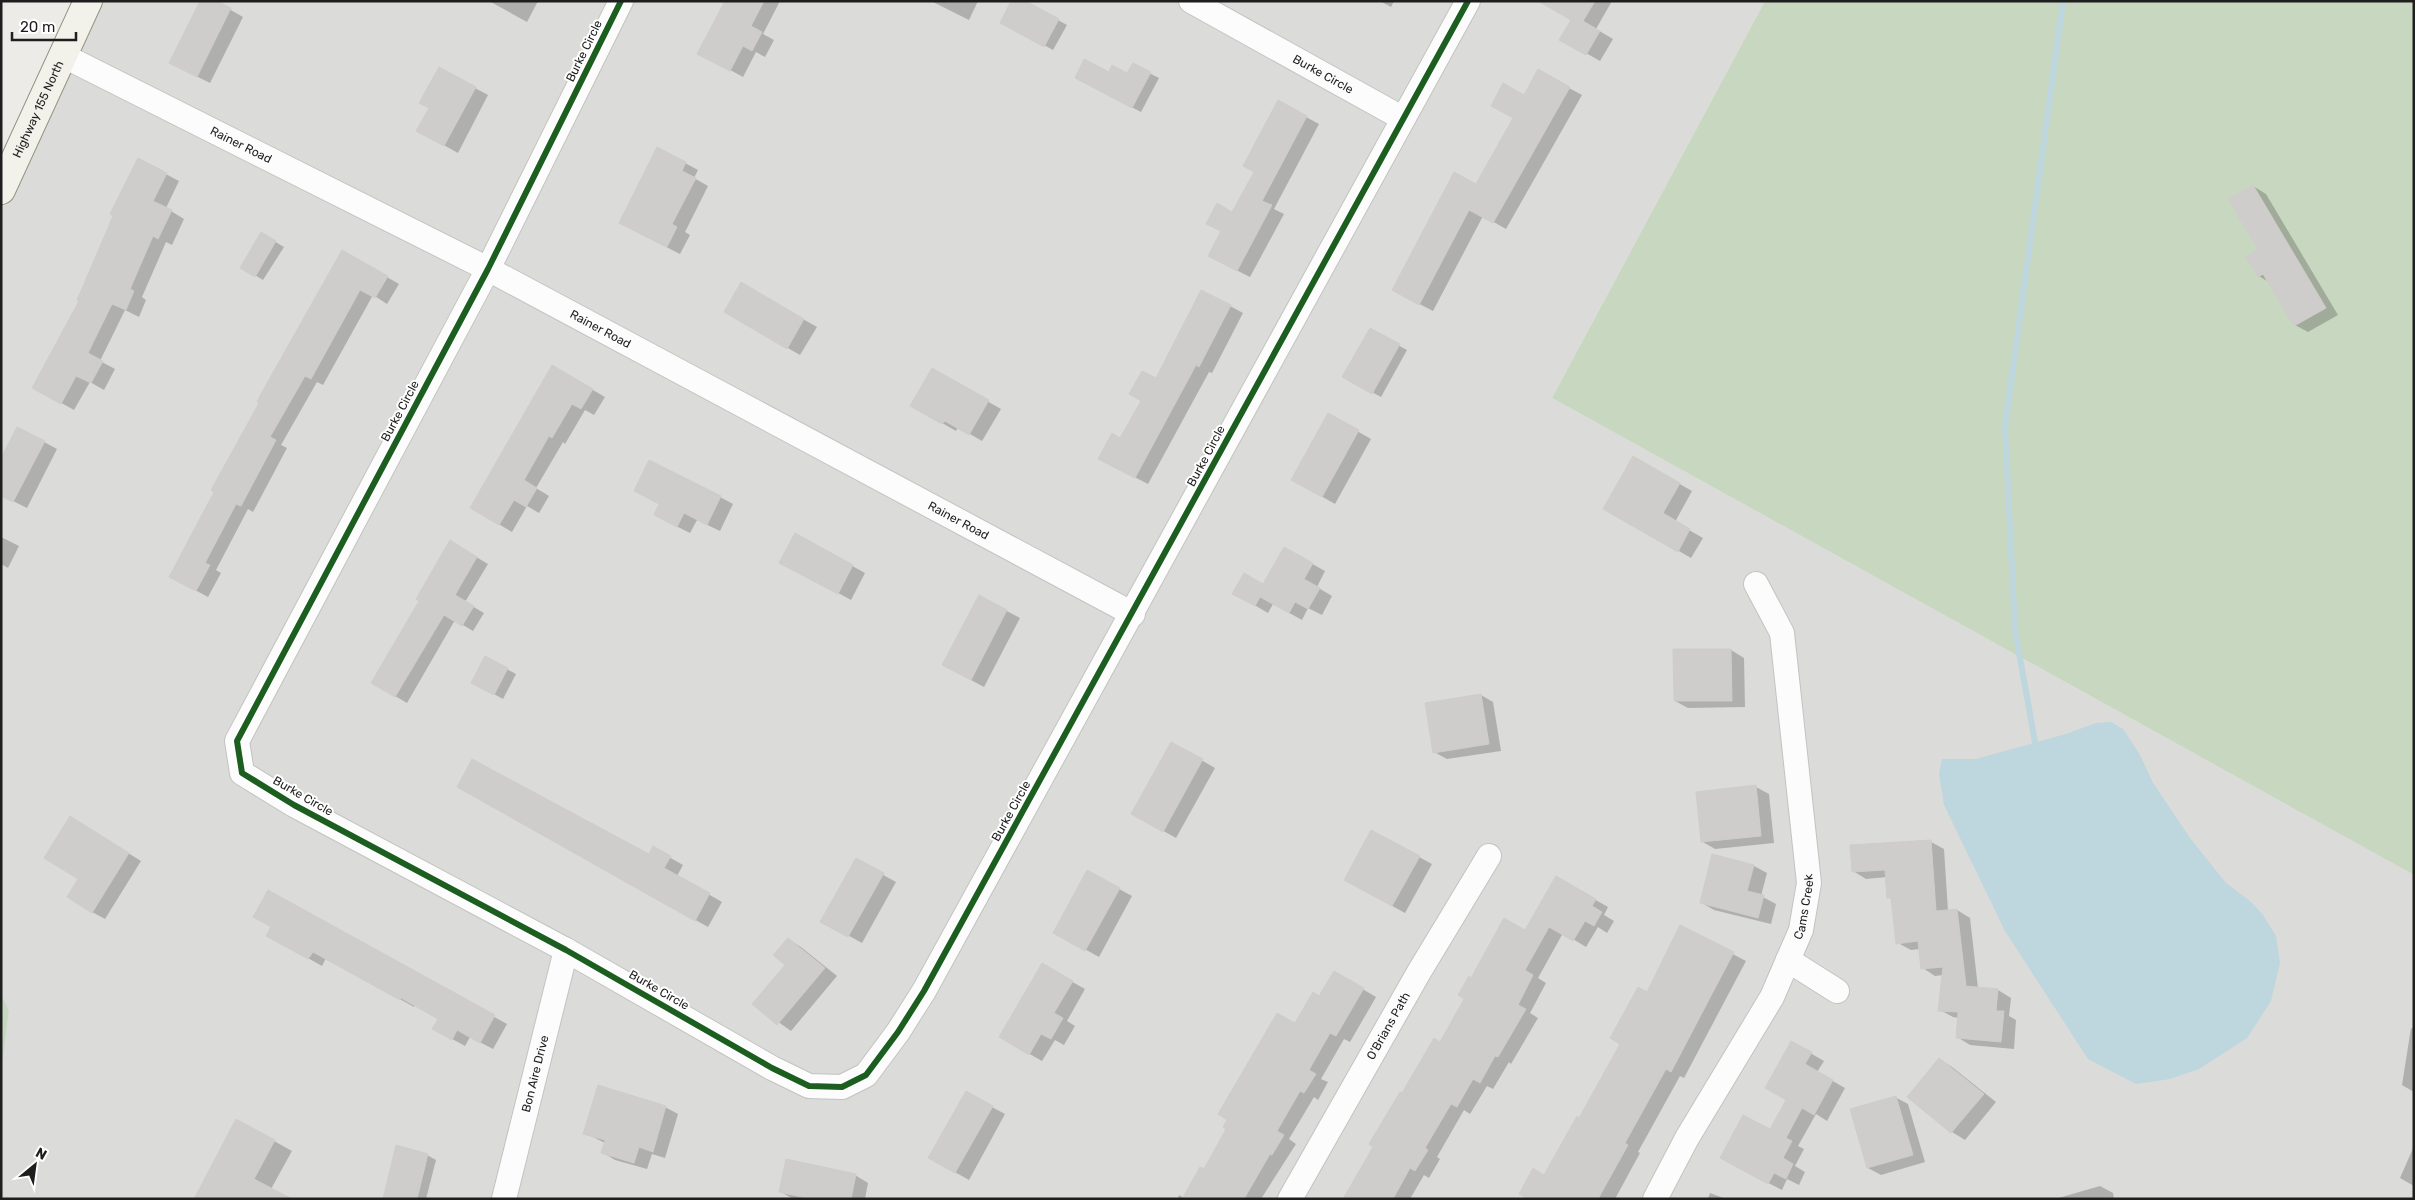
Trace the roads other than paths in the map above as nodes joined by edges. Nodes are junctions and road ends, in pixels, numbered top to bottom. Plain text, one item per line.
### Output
1 (88, 1) edge
2 (621, 1) edge
3 (1191, 1) edge
4 (1468, 1) edge
5 (64, 56) junction
6 (1402, 118) junction
7 (1, 190) edge
8 (488, 269) junction
9 (1756, 584) dead end
10 (1133, 614) junction
11 (1489, 856) dead end
12 (566, 950) junction
13 (1788, 960) junction
14 (1836, 991) dead end
15 (504, 1199) edge
16 (1290, 1199) edge
17 (1655, 1199) edge

1 - 5 main road, Highway 155 North
2 - 8 street, Burke Circle
3 - 6 street, Burke Circle
4 - 6 street
5 - 7 main road, Highway 155 North
5 - 8 street, Rainer Road
6 - 10 street, Burke Circle
8 - 10 street, Rainer Road
8 - 12 street, Burke Circle
9 - 13 street, Cams Creek
10 - 12 street, Burke Circle
11 - 16 street, O'Brians Path
12 - 15 street, Bon Aire Drive
13 - 14 street
13 - 17 street, Cams Creek

